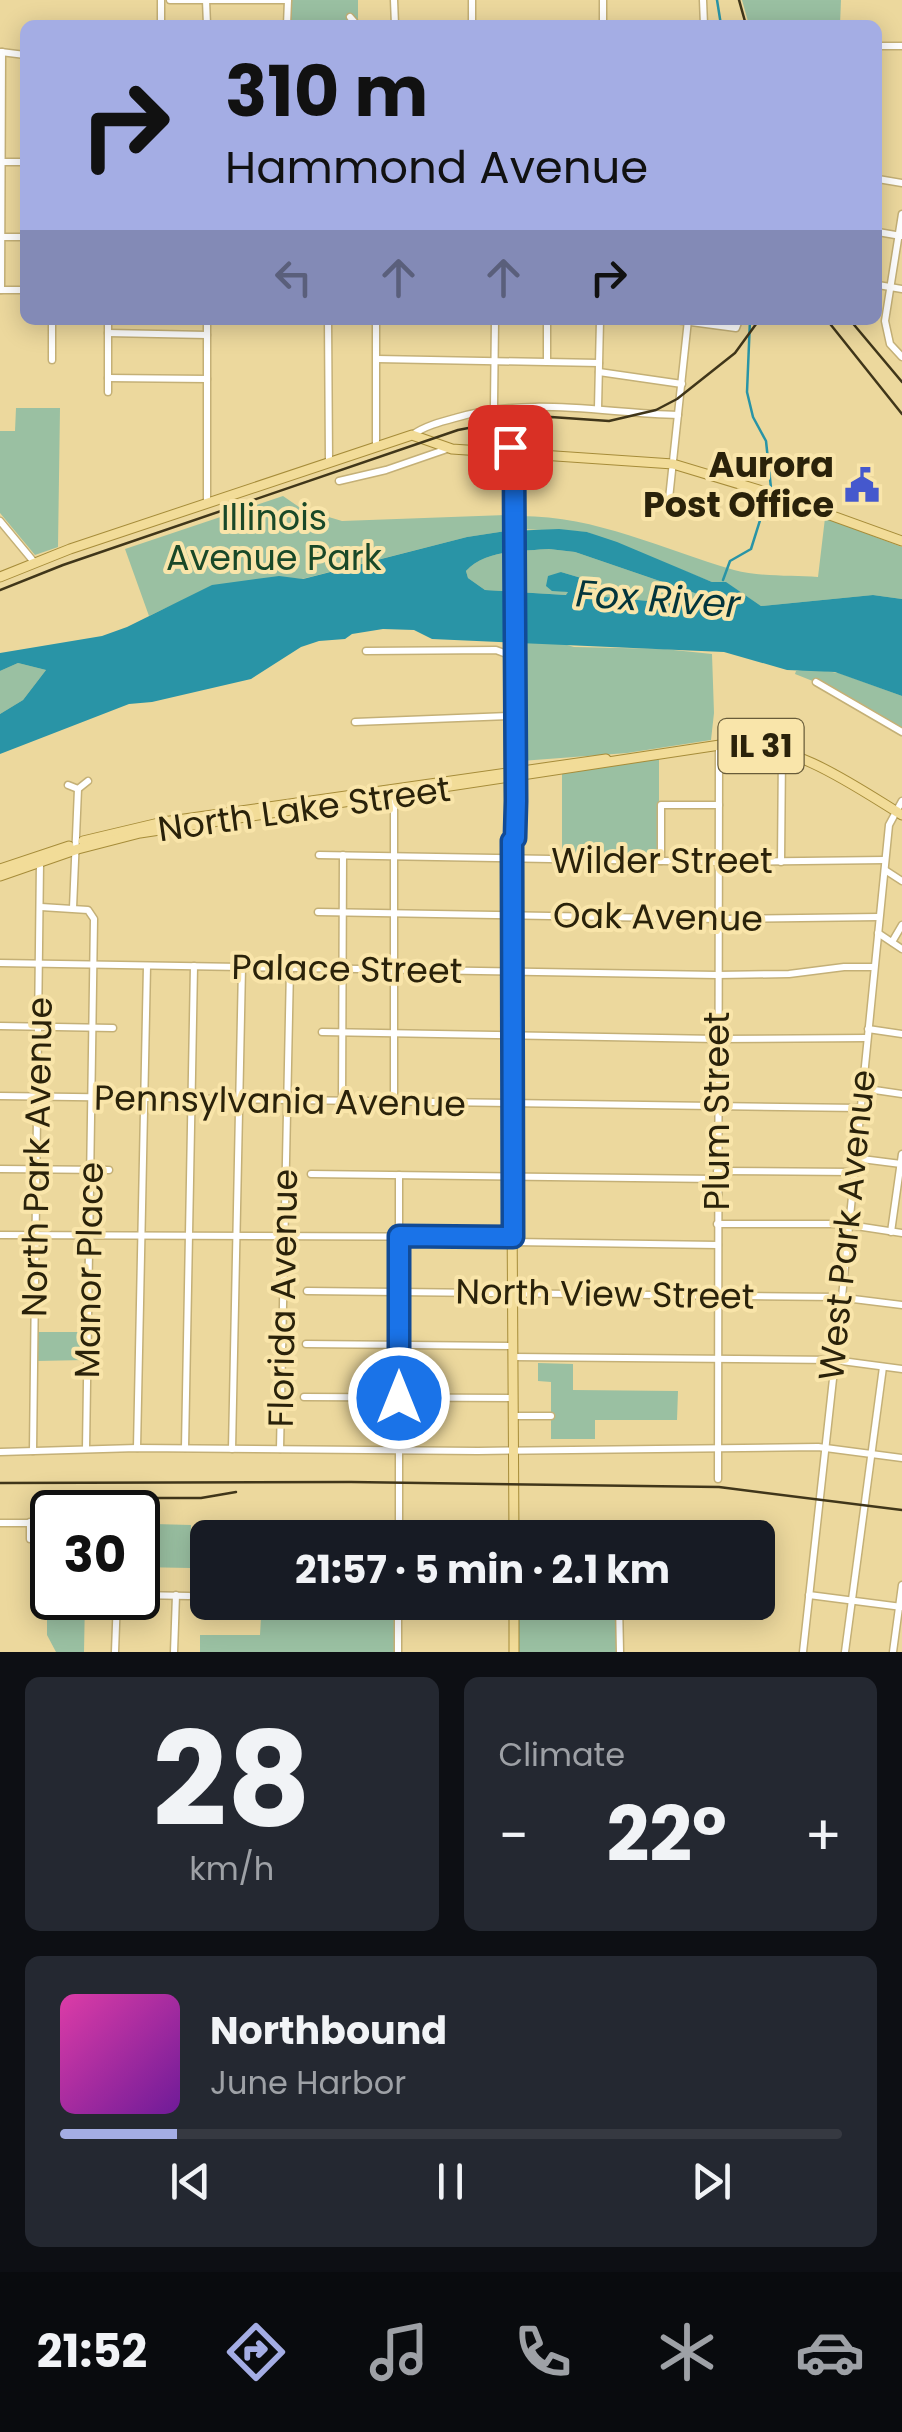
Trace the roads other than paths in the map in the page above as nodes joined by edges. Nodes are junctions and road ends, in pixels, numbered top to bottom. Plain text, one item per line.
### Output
1 (170, 0) edge
2 (206, 0) edge
3 (288, 0) edge
4 (1, 52) edge
5 (1, 98) edge
6 (1, 162) edge
7 (902, 214) edge
8 (900, 235) edge
9 (0, 237) edge
10 (882, 286) edge
11 (890, 287) junction
12 (902, 289) edge
13 (0, 290) edge
14 (52, 325) edge
15 (108, 325) edge
16 (207, 325) edge
17 (328, 325) edge
18 (376, 325) edge
19 (495, 325) edge
20 (547, 325) edge
21 (600, 325) edge
22 (688, 325) edge
23 (108, 334) junction
24 (207, 334) junction
25 (900, 354) edge
26 (376, 359) junction
27 (52, 360) dead end
28 (494, 361) junction
29 (547, 361) junction
30 (599, 368) junction
31 (108, 378) junction
32 (208, 379) junction
33 (682, 384) junction
34 (108, 392) dead end
35 (598, 408) junction
36 (495, 409) junction
37 (678, 416) junction
38 (412, 434) junction
39 (376, 444) junction
40 (448, 448) junction
41 (512, 453) junction
42 (329, 461) junction
43 (673, 464) junction
44 (338, 481) dead end
45 (208, 502) junction
46 (668, 508) dead end
47 (0, 521) edge
48 (902, 541) edge
49 (34, 562) junction
50 (0, 577) edge
51 (366, 651) dead end
52 (512, 651) junction
53 (816, 682) dead end
54 (509, 716) junction
55 (356, 722) dead end
56 (902, 732) edge
57 (718, 744) junction
58 (782, 752) junction
59 (509, 756) junction
60 (496, 774) junction
61 (512, 775) junction
62 (88, 780) dead end
63 (68, 785) dead end
64 (78, 789) junction
65 (394, 792) junction
66 (902, 800) edge
67 (718, 805) junction
68 (898, 813) edge
69 (78, 846) junction
70 (320, 855) dead end
71 (343, 855) junction
72 (394, 857) junction
73 (512, 859) junction
74 (886, 860) junction
75 (660, 861) junction
76 (40, 862) junction
77 (718, 862) junction
78 (781, 862) junction
79 (884, 870) junction
80 (0, 872) edge
81 (902, 881) edge
82 (41, 907) junction
83 (73, 908) junction
84 (318, 912) dead end
85 (343, 912) junction
86 (394, 914) junction
87 (512, 916) junction
88 (879, 918) junction
89 (718, 919) junction
90 (902, 926) edge
91 (878, 933) junction
92 (892, 942) junction
93 (902, 948) edge
94 (0, 963) edge
95 (39, 964) junction
96 (94, 964) junction
97 (147, 966) junction
98 (194, 966) junction
99 (242, 967) junction
100 (874, 967) junction
101 (290, 968) junction
102 (342, 969) junction
103 (394, 970) junction
104 (512, 972) junction
105 (717, 975) junction
106 (0, 1026) edge
107 (38, 1027) junction
108 (92, 1028) junction
109 (113, 1028) dead end
110 (868, 1028) junction
111 (322, 1032) dead end
112 (343, 1032) junction
113 (395, 1033) junction
114 (902, 1034) edge
115 (512, 1035) junction
116 (867, 1038) junction
117 (717, 1039) junction
118 (862, 1088) junction
119 (902, 1094) edge
120 (0, 1096) edge
121 (38, 1097) junction
122 (145, 1097) junction
123 (92, 1098) junction
124 (192, 1098) junction
125 (240, 1101) junction
126 (287, 1102) junction
127 (342, 1103) junction
128 (394, 1104) junction
129 (512, 1106) junction
130 (716, 1108) junction
131 (860, 1108) junction
132 (902, 1154) edge
133 (854, 1158) junction
134 (901, 1164) edge
135 (0, 1168) edge
136 (37, 1169) junction
137 (90, 1170) junction
138 (108, 1170) dead end
139 (853, 1172) junction
140 (311, 1174) dead end
141 (399, 1175) junction
142 (717, 1175) junction
143 (512, 1177) junction
144 (717, 1224) junction
145 (848, 1225) junction
146 (891, 1232) junction
147 (902, 1233) edge
148 (0, 1236) edge
149 (36, 1236) junction
150 (236, 1236) junction
151 (284, 1236) junction
152 (399, 1236) junction
153 (90, 1237) junction
154 (141, 1237) junction
155 (189, 1237) junction
156 (513, 1240) junction
157 (718, 1245) junction
158 (307, 1292) dead end
159 (398, 1292) junction
160 (512, 1294) junction
161 (718, 1295) junction
162 (842, 1297) junction
163 (902, 1305) edge
164 (306, 1344) dead end
165 (399, 1344) junction
166 (513, 1352) junction
167 (718, 1358) junction
168 (834, 1360) junction
169 (884, 1366) junction
170 (902, 1369) edge
171 (304, 1397) dead end
172 (399, 1398) junction
173 (512, 1398) junction
174 (513, 1416) junction
175 (551, 1416) dead end
176 (137, 1448) junction
177 (184, 1448) junction
178 (718, 1448) junction
179 (824, 1448) junction
180 (86, 1449) junction
181 (232, 1449) junction
182 (280, 1449) junction
183 (398, 1450) junction
184 (513, 1450) junction
185 (0, 1452) edge
186 (33, 1452) junction
187 (872, 1454) junction
188 (902, 1458) edge
189 (718, 1479) dead end
190 (399, 1520) edge
191 (514, 1520) edge
192 (0, 1522) edge
193 (30, 1522) edge
194 (902, 1585) edge
195 (160, 1595) edge
196 (176, 1595) junction
197 (809, 1595) junction
198 (189, 1596) dead end
199 (852, 1600) junction
200 (901, 1606) edge
201 (116, 1620) edge
202 (398, 1620) edge
203 (514, 1620) edge
204 (619, 1620) edge
205 (115, 1652) edge
206 (174, 1652) edge
207 (398, 1652) edge
208 (514, 1652) edge
209 (620, 1652) edge
210 (803, 1652) edge
211 (845, 1652) edge
212 (893, 1652) edge

1 - 2 street
2 - 3 street
4 - 5 street
5 - 6 street
6 - 9 street
7 - 8 street
8 - 11 street
9 - 13 street
10 - 11 street
11 - 12 street
11 - 25 street
14 - 27 street
15 - 23 street
16 - 24 street
17 - 42 street
18 - 26 street
19 - 28 street
20 - 29 street
21 - 30 street
22 - 33 street
23 - 24 street
23 - 31 street
24 - 32 street
26 - 28 street
26 - 39 street
28 - 29 street
28 - 36 street
29 - 30 street
30 - 33 street
30 - 35 street
31 - 32 street
31 - 34 street
32 - 45 street
33 - 37 street
35 - 36 street
35 - 37 street
36 - 38 street
36 - 41 street
37 - 43 street
38 - 39 main road
38 - 40 main road
39 - 42 main road
40 - 41 main road
40 - 44 street
41 - 43 main road
41 - 52 main road
42 - 45 main road
43 - 46 street
43 - 48 main road
45 - 49 main road
47 - 49 street
49 - 50 main road
51 - 52 street
52 - 54 main road
52 - 61 main road
53 - 56 street
54 - 55 street
54 - 59 main road
57 - 58 main road, North Lake Street / IL 31
57 - 61 main road, North Lake Street / IL 31
57 - 67 street, Plum Street
58 - 68 main road, North Lake Street / IL 31
58 - 78 street
59 - 60 main road
59 - 61 main road
60 - 61 main road, North Lake Street
60 - 65 main road, North Lake Street
61 - 65 main road, North Lake Street
61 - 73 main road
62 - 64 street
63 - 64 street
64 - 69 street
65 - 69 main road, North Lake Street
65 - 72 street
66 - 68 street, West Park Avenue
67 - 75 street
67 - 77 street, Plum Street
68 - 74 street, West Park Avenue
69 - 76 main road, North Lake Street
69 - 80 main road, North Lake Street
69 - 83 street
70 - 71 street, Wilder Street
71 - 72 street, Wilder Street
71 - 85 street
72 - 73 street, Wilder Street
72 - 86 street
73 - 75 street, Wilder Street
73 - 87 main road
74 - 78 street, Wilder Street
74 - 79 street, West Park Avenue
75 - 77 street, Wilder Street
76 - 80 main road, North Lake Street
76 - 82 street, North Park Avenue
77 - 78 street, Wilder Street
77 - 89 street, Plum Street
79 - 81 street
79 - 88 street, West Park Avenue
82 - 83 street
82 - 95 street, North Park Avenue
83 - 96 street, Manor Place
84 - 85 street, Oak Avenue
85 - 86 street, Oak Avenue
85 - 102 street
86 - 87 street, Oak Avenue
86 - 103 street
87 - 89 street, Oak Avenue
87 - 104 main road
88 - 89 street, Oak Avenue
88 - 91 street, West Park Avenue
89 - 105 street, Plum Street
90 - 92 street
91 - 92 street
91 - 100 street, West Park Avenue
92 - 93 street
94 - 95 street, Palace Street
95 - 96 street, Palace Street
95 - 107 street, North Park Avenue
96 - 97 street, Palace Street
96 - 108 street, Manor Place
97 - 98 street, Palace Street
97 - 122 street
98 - 99 street, Palace Street
98 - 124 street
99 - 101 street, Palace Street
99 - 125 street
100 - 105 street, Palace Street
100 - 110 street, West Park Avenue
101 - 102 street, Palace Street
101 - 126 street, Florida Avenue
102 - 103 street, Palace Street
102 - 112 street
103 - 104 street, Palace Street
103 - 113 street
104 - 105 street, Palace Street
104 - 115 main road
105 - 117 street, Plum Street
106 - 107 street
107 - 108 street
107 - 121 street, North Park Avenue
108 - 109 street
108 - 123 street, Manor Place
110 - 114 street
110 - 116 street, West Park Avenue
111 - 112 street
112 - 113 street
112 - 127 street
113 - 115 street
113 - 128 street
115 - 117 street
115 - 129 main road
116 - 117 street
116 - 118 street, West Park Avenue
117 - 130 street, Plum Street
118 - 119 street
118 - 131 street, West Park Avenue
120 - 121 street, Pennsylvania Avenue
121 - 123 street, Pennsylvania Avenue
121 - 136 street, North Park Avenue
122 - 123 street, Pennsylvania Avenue
122 - 124 street, Pennsylvania Avenue
122 - 154 street
123 - 137 street, Manor Place
124 - 125 street, Pennsylvania Avenue
124 - 155 street
125 - 126 street, Pennsylvania Avenue
125 - 150 street
126 - 127 street, Pennsylvania Avenue
126 - 151 street, Florida Avenue
127 - 128 street, Pennsylvania Avenue
128 - 129 street, Pennsylvania Avenue
129 - 130 street, Pennsylvania Avenue
129 - 143 main road
130 - 131 street, Pennsylvania Avenue
130 - 142 street, Plum Street
131 - 133 street, West Park Avenue
132 - 134 street
133 - 134 street
133 - 139 street, West Park Avenue
134 - 146 street
135 - 136 street
136 - 137 street
136 - 149 street, North Park Avenue
137 - 138 street
137 - 153 street, Manor Place
139 - 142 street
139 - 145 street, West Park Avenue
140 - 141 street
141 - 143 street
141 - 152 street
142 - 143 street
142 - 144 street, Plum Street
143 - 156 main road
144 - 145 street
144 - 157 street, Plum Street
145 - 146 street
145 - 162 street, West Park Avenue
146 - 147 street
148 - 149 street
149 - 153 street
149 - 186 street, North Park Avenue
150 - 151 street
150 - 155 street
150 - 181 street
151 - 152 street
151 - 182 street, Florida Avenue
152 - 156 street
152 - 159 street
153 - 154 street
153 - 180 street, Manor Place
154 - 155 street
154 - 176 street
155 - 177 street
156 - 157 street
156 - 160 main road
157 - 161 street, Plum Street
158 - 159 street, North View Street
159 - 160 street, North View Street
159 - 165 street
160 - 161 street, North View Street
160 - 166 main road
161 - 162 street, North View Street
161 - 167 street, Plum Street
162 - 163 street, North View Street
162 - 168 street, West Park Avenue
164 - 165 street
165 - 166 street
165 - 172 street
166 - 167 street
166 - 173 main road
167 - 168 street
167 - 178 street, Plum Street
168 - 169 street
168 - 179 street, West Park Avenue
169 - 170 street
169 - 187 street
171 - 172 street
172 - 173 street
172 - 183 street
173 - 174 main road
174 - 175 street
174 - 184 main road
176 - 177 street
176 - 180 street
177 - 181 street
178 - 179 street
178 - 184 street
178 - 189 street, Plum Street
179 - 187 street
179 - 197 street, West Park Avenue
180 - 186 street
181 - 182 street
182 - 183 street
183 - 184 street
183 - 190 street
184 - 191 main road
185 - 186 street
187 - 188 street
187 - 199 street
192 - 193 street
194 - 200 street
195 - 196 street
196 - 198 street
196 - 206 street
197 - 199 street
197 - 210 street, West Park Avenue
199 - 200 street
199 - 211 street
200 - 212 street
201 - 205 street
202 - 207 street
203 - 208 main road
204 - 209 street

